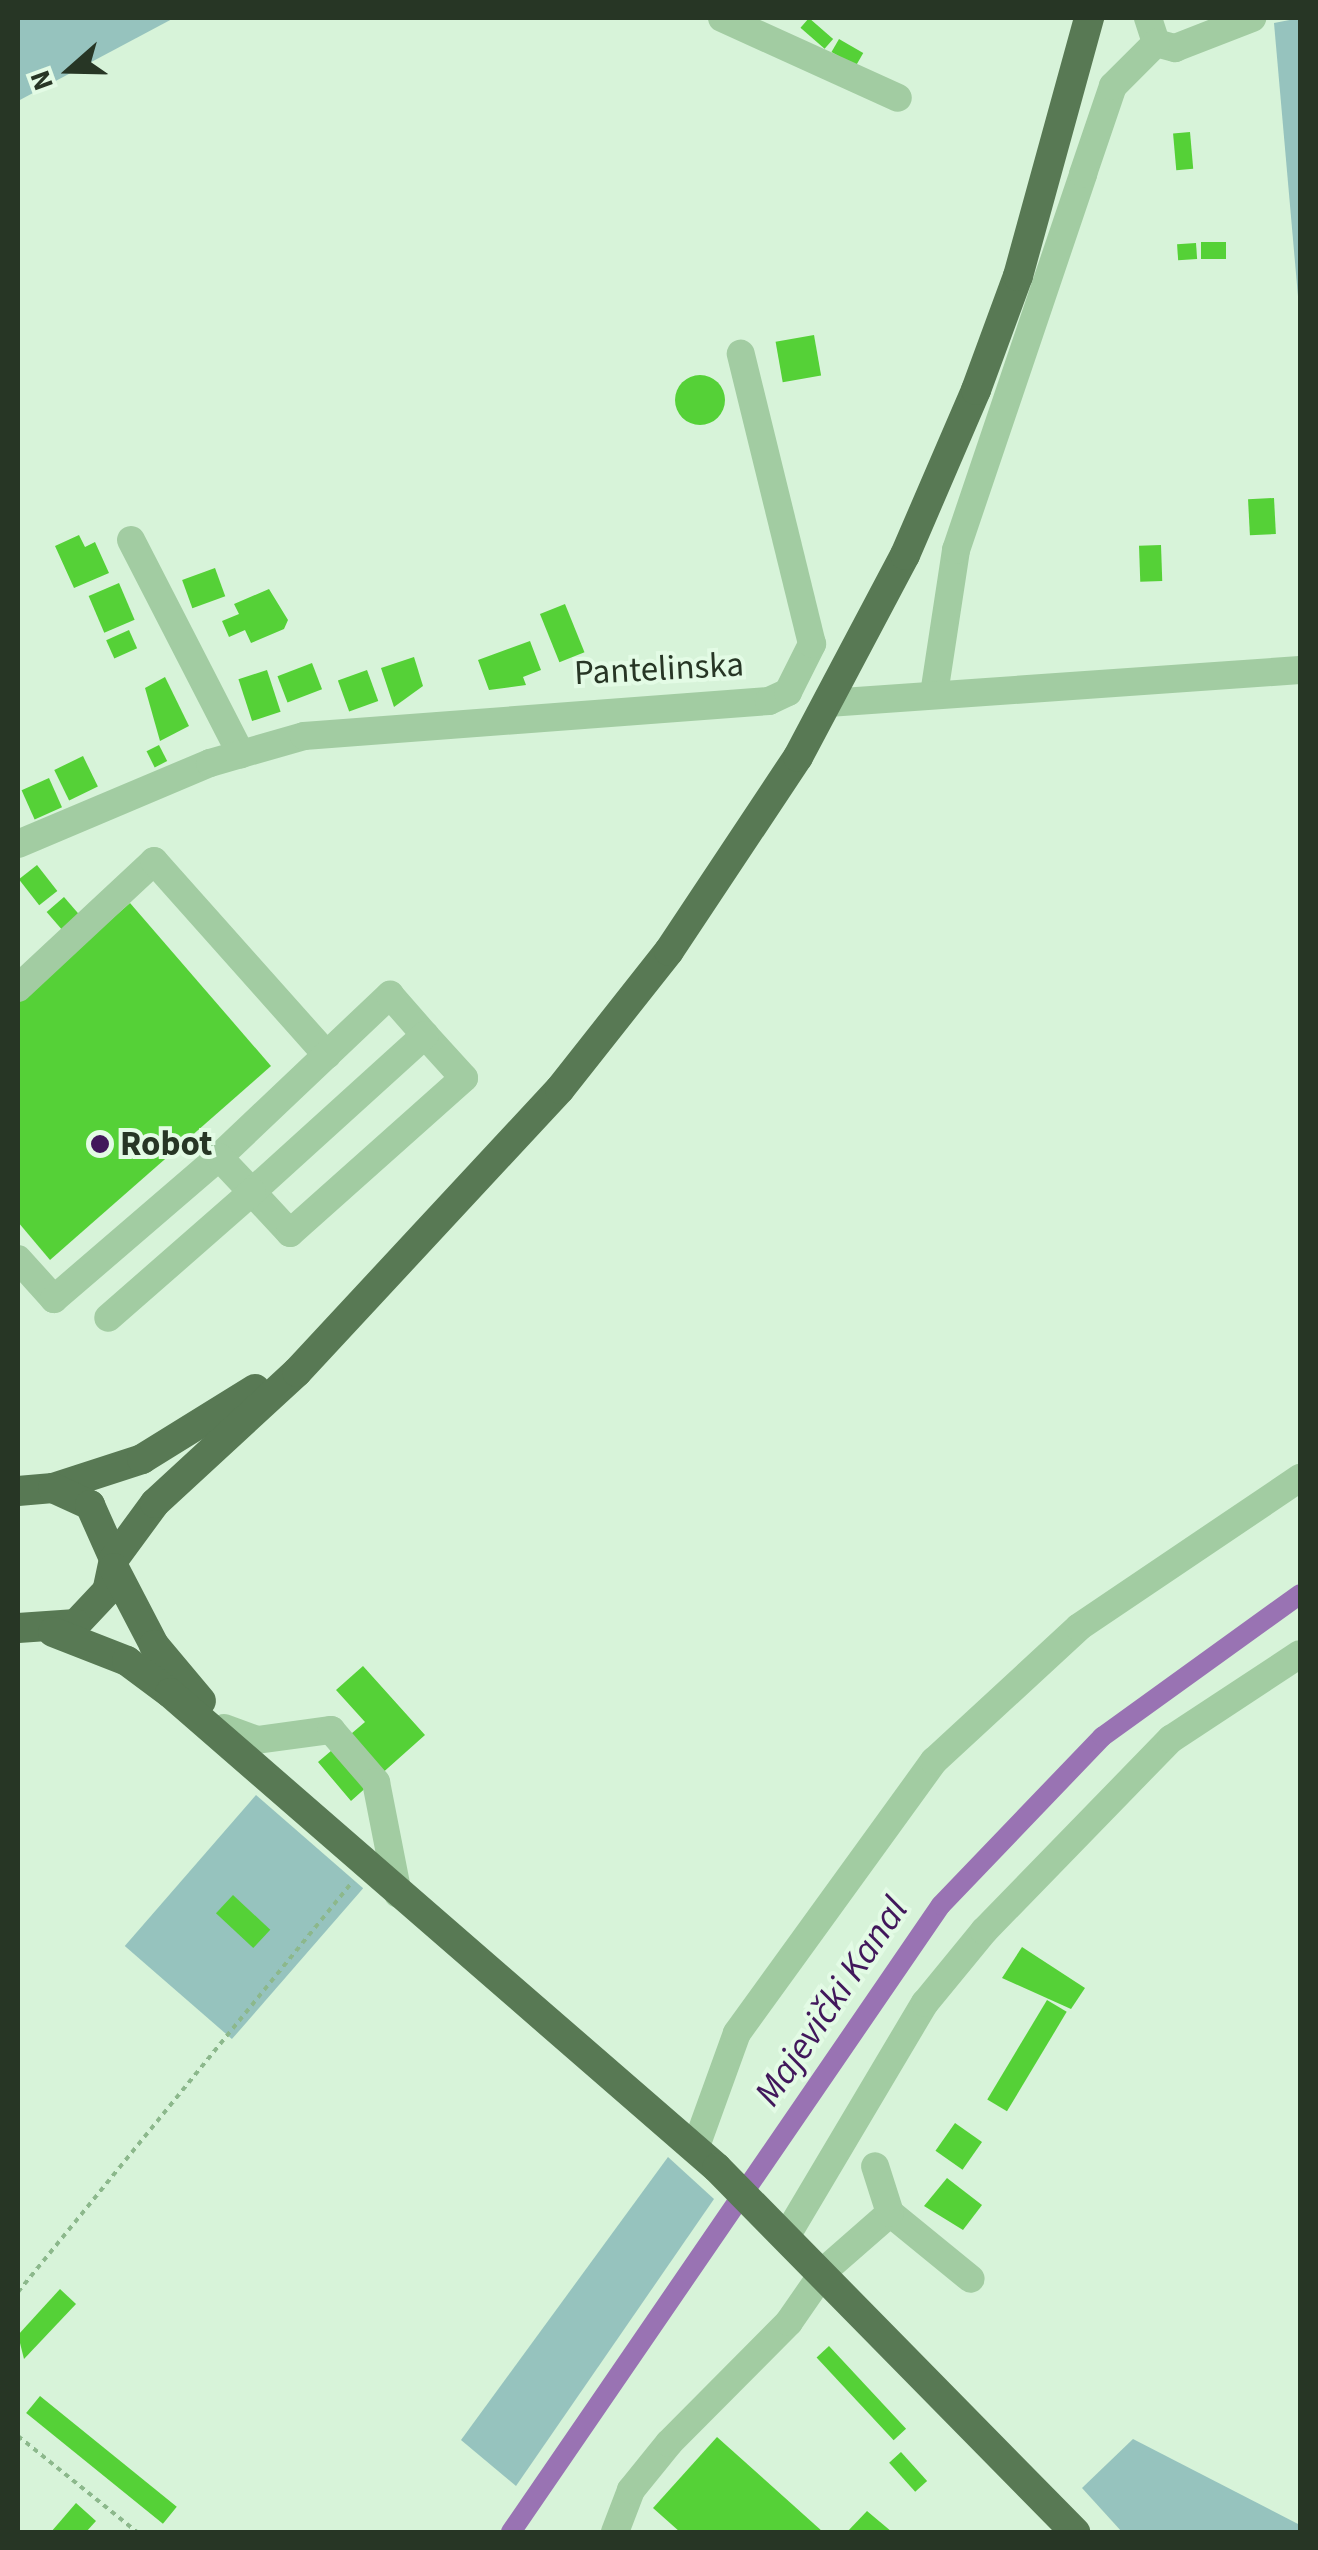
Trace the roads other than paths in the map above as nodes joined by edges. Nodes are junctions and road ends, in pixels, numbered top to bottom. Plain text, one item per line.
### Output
1 (722, 18) edge
2 (1089, 18) edge
3 (1252, 18) edge
4 (1152, 30) edge
5 (898, 98) dead end
6 (741, 354) dead end
7 (131, 540) dead end
8 (1300, 670) edge
9 (934, 694) junction
10 (828, 704) junction
11 (241, 754) junction
12 (18, 844) edge
13 (18, 988) edge
14 (425, 1035) junction
15 (326, 1055) junction
16 (218, 1157) junction
17 (252, 1192) junction
18 (18, 1258) edge
19 (108, 1318) dead end
20 (338, 1321) junction
21 (1300, 1478) edge
22 (33, 1485) edge
23 (114, 1564) junction
24 (38, 1631) edge
25 (1300, 1654) edge
26 (18, 1656) edge
27 (224, 1728) junction
28 (265, 1774) junction
29 (398, 1894) junction
30 (706, 2158) junction
31 (874, 2166) dead end
32 (890, 2214) junction
33 (787, 2235) junction
34 (824, 2270) junction
35 (971, 2279) dead end
36 (615, 2532) edge
37 (1075, 2532) edge

1 - 5 street
2 - 10 main road
3 - 4 street
4 - 9 street
6 - 11 street, Pantelinska
7 - 11 street
8 - 9 street
9 - 10 street
10 - 20 main road
11 - 12 street, Pantelinska
13 - 15 street
14 - 15 street
14 - 17 street
14 - 17 street
15 - 16 street
16 - 17 street
16 - 18 street
17 - 19 street
20 - 22 main road
20 - 23 main road
21 - 30 street
22 - 23 main road
23 - 24 main road
23 - 27 main road
24 - 26 main road
24 - 28 main road
25 - 33 street
27 - 28 main road
27 - 29 street
28 - 29 main road
29 - 30 main road
30 - 33 main road
31 - 32 street
32 - 34 street
32 - 35 street
33 - 34 main road
34 - 36 street
34 - 37 main road

